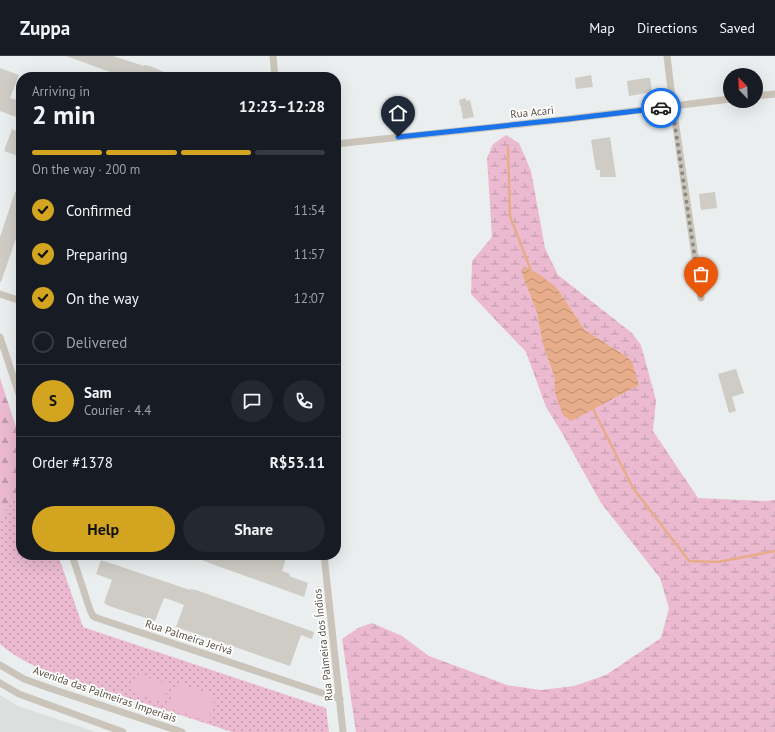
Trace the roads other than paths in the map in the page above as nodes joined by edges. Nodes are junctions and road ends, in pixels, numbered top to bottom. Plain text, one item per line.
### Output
1 (273, 56) edge
2 (666, 56) edge
3 (275, 72) edge
4 (775, 94) edge
5 (763, 95) edge
6 (723, 100) edge
7 (672, 106) junction
8 (341, 143) edge
9 (0, 294) edge
10 (701, 298) dead end
11 (16, 299) edge
12 (0, 337) edge
13 (16, 385) edge
14 (74, 560) edge
15 (325, 560) edge
16 (0, 665) edge
17 (0, 683) edge
18 (340, 699) junction
19 (124, 732) edge
20 (182, 732) edge
21 (343, 732) edge

1 - 3 street
2 - 7 street
4 - 5 street
6 - 7 street, Rua Acari
7 - 8 street, Rua Acari
7 - 10 street
9 - 11 street
12 - 13 street
14 - 18 street, Rua Palmeira Jerivá
15 - 18 street, Rua Palmeira dos Índios
16 - 20 street, Avenida das Palmeiras Imperiais
17 - 19 street
18 - 21 street, Rua Palmeira dos Índios

